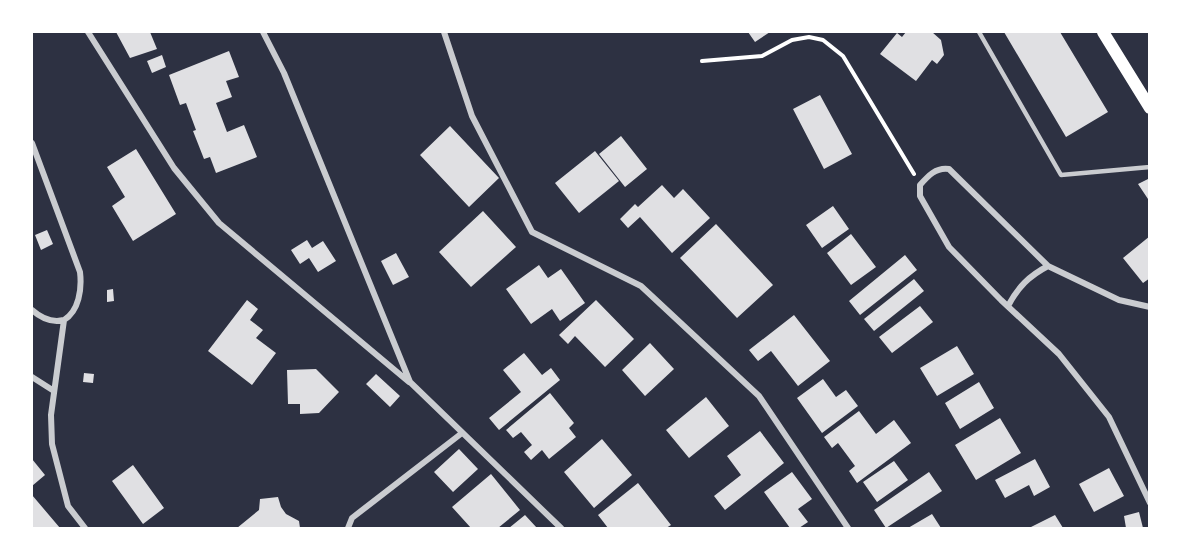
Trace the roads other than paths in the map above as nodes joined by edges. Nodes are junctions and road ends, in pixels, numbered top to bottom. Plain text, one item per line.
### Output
1 (88, 32) edge
2 (262, 32) edge
3 (444, 32) edge
4 (980, 32) edge
5 (1102, 32) edge
6 (1149, 108) edge
7 (32, 143) edge
8 (1149, 167) edge
9 (1048, 266) junction
10 (1008, 306) junction
11 (1149, 307) edge
12 (32, 310) edge
13 (64, 320) junction
14 (32, 377) edge
15 (410, 382) junction
16 (54, 391) junction
17 (462, 433) junction
18 (1149, 503) edge
19 (85, 528) edge
20 (348, 528) edge
21 (561, 528) edge
22 (848, 528) edge

1 - 15 street
2 - 15 street
3 - 22 street
4 - 8 lane
5 - 6 main road
7 - 13 street
9 - 10 street
9 - 10 street
9 - 11 street
10 - 18 street
12 - 13 street
13 - 16 street
14 - 16 street
15 - 17 street
16 - 19 street
17 - 20 street
17 - 21 street

